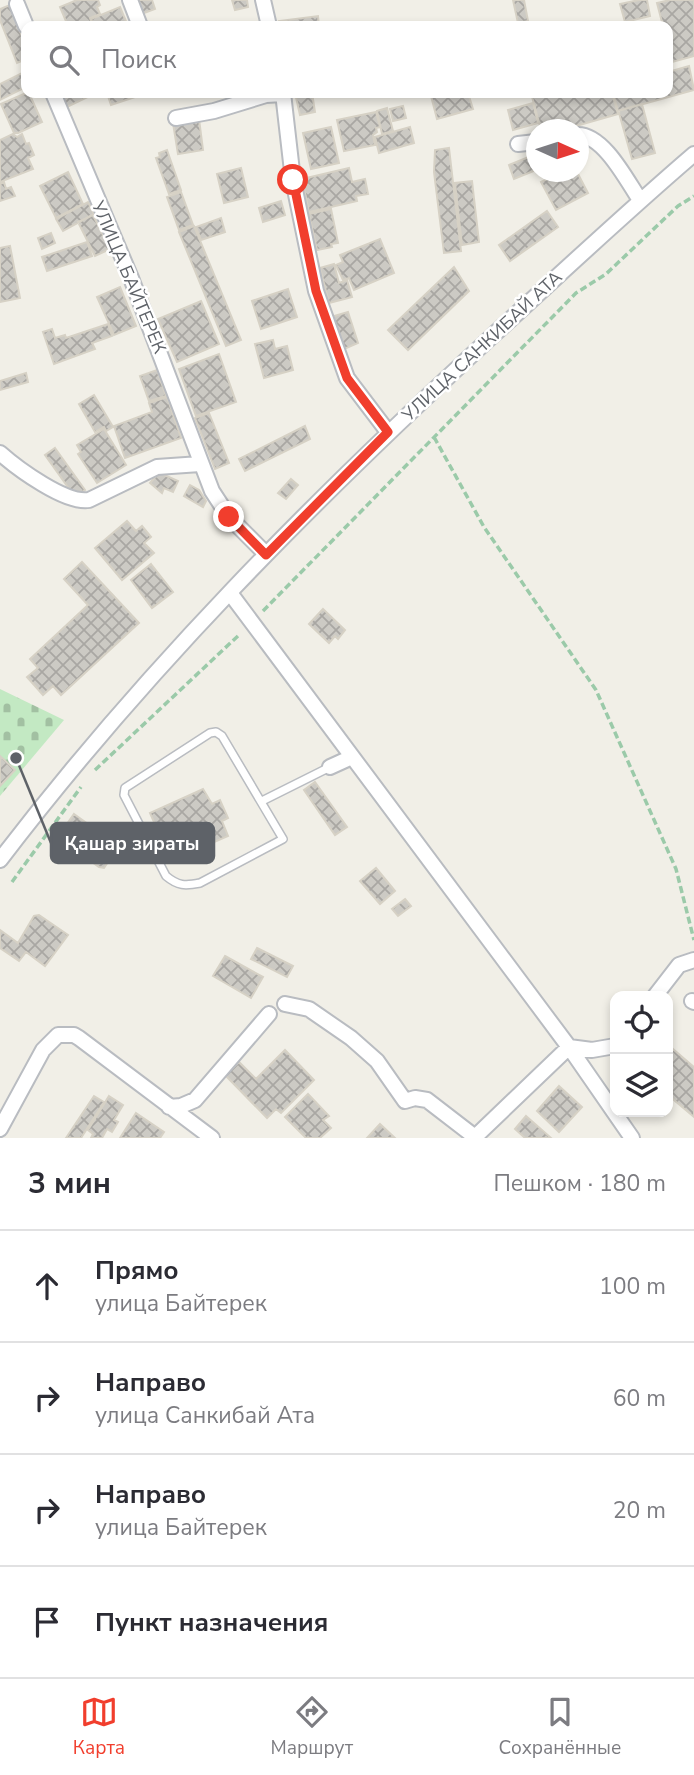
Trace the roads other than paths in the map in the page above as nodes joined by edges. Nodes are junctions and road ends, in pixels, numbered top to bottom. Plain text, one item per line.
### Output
1 (130, 0) edge
2 (263, 0) edge
3 (17, 4) dead end
4 (24, 21) edge
5 (138, 21) edge
6 (268, 21) edge
7 (55, 98) edge
8 (255, 98) edge
9 (284, 98) edge
10 (176, 118) dead end
11 (589, 137) edge
12 (526, 143) edge
13 (518, 144) dead end
14 (694, 154) edge
15 (640, 200) junction
16 (388, 432) junction
17 (0, 453) edge
18 (200, 464) junction
19 (266, 555) junction
20 (230, 593) junction
21 (352, 757) junction
22 (330, 767) joint
23 (261, 800) junction
24 (0, 860) edge
25 (694, 960) edge
26 (659, 991) edge
27 (285, 1004) dead end
28 (269, 1014) dead end
29 (569, 1047) junction
30 (610, 1047) edge
31 (169, 1107) junction
32 (0, 1129) edge
33 (212, 1138) edge
34 (632, 1138) edge

1 - 5 street
2 - 6 street
3 - 4 street
7 - 18 street, УЛИЦА БАЙТЕРЕК
8 - 10 street
9 - 16 street
11 - 15 street
12 - 13 street
14 - 15 street, УЛИЦА САНКИБАЙ АТА
15 - 16 street, УЛИЦА САНКИБАЙ АТА
16 - 19 street, УЛИЦА САНКИБАЙ АТА
17 - 18 street
18 - 19 street, УЛИЦА БАЙТЕРЕК
19 - 20 street, УЛИЦА САНКИБАЙ АТА
20 - 21 street
20 - 24 street, УЛИЦА САНКИБАЙ АТА
21 - 22 street
21 - 29 street
22 - 23 lane
23 - 23 lane
25 - 26 street
27 - 29 street
28 - 31 street
29 - 30 street
29 - 34 street
31 - 32 street
31 - 33 street

